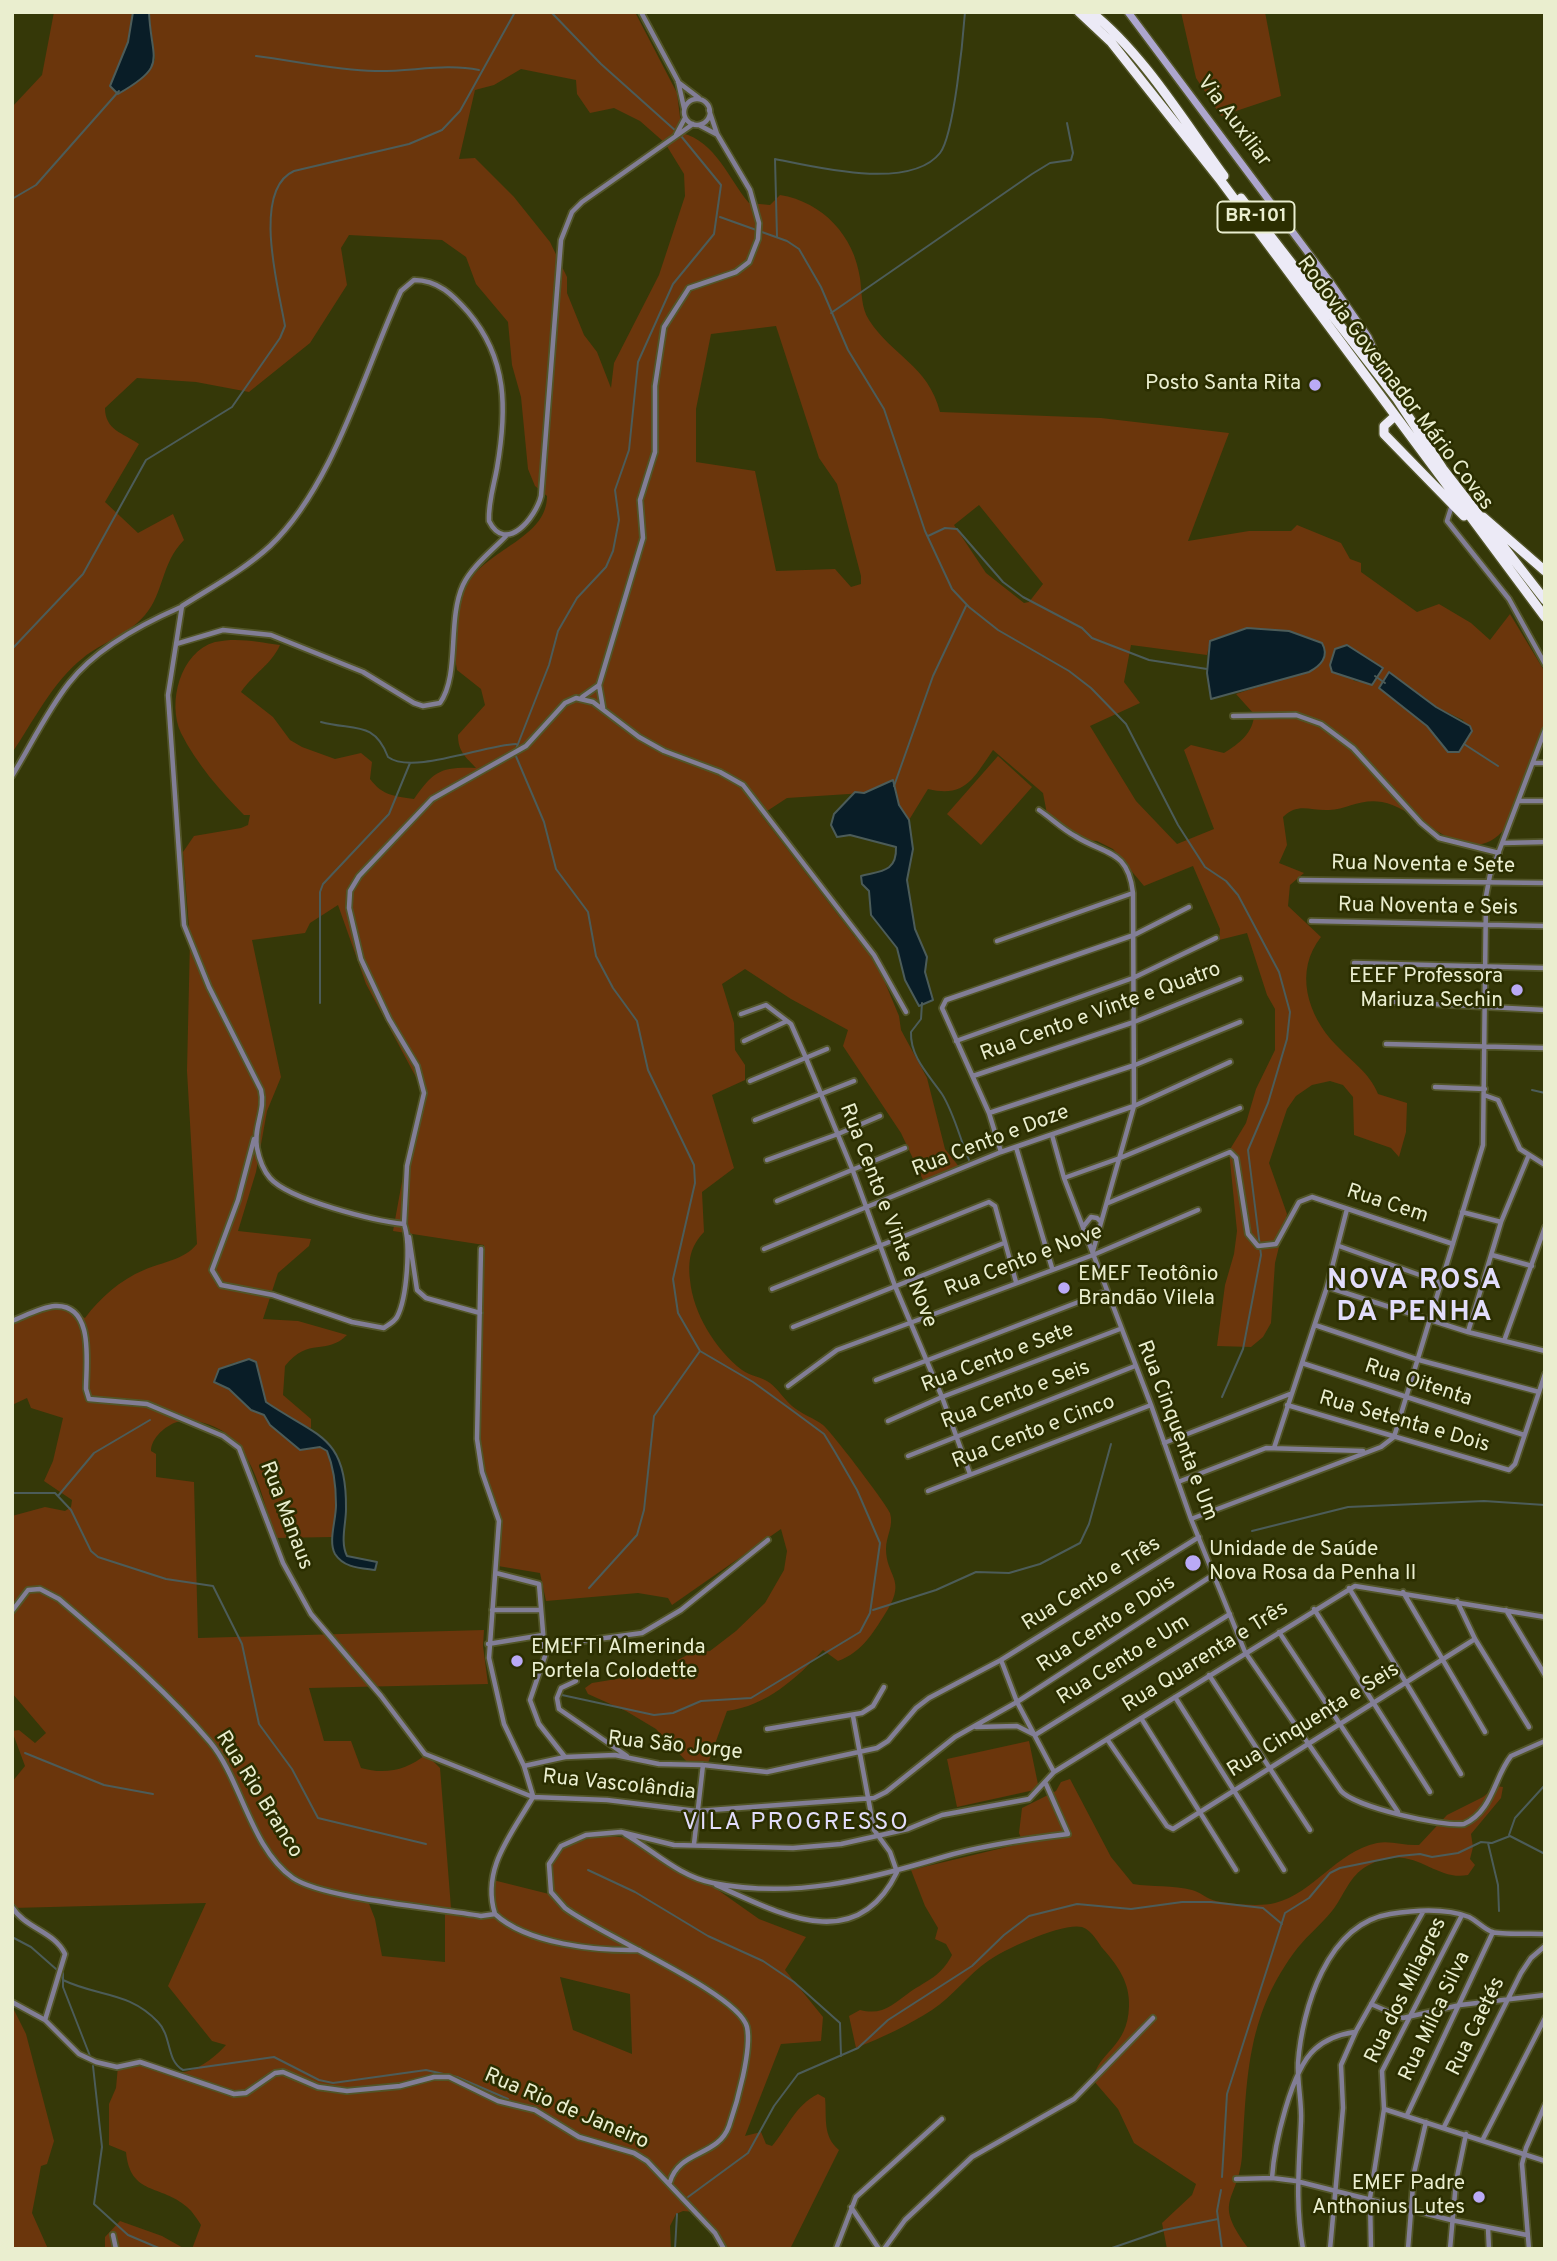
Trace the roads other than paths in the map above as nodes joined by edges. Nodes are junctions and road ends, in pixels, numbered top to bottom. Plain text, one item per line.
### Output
1 (642, 12) edge
2 (1079, 12) edge
3 (1091, 12) edge
4 (1128, 12) edge
5 (678, 81) junction
6 (705, 102) junction
7 (684, 108) junction
8 (709, 110) junction
9 (685, 118) junction
10 (695, 124) junction
11 (717, 134) junction
12 (676, 135) junction
13 (1375, 363) junction
14 (1395, 416) junction
15 (1415, 428) junction
16 (1452, 505) junction
17 (1475, 517) junction
18 (507, 535) junction
19 (1545, 571) edge
20 (1545, 600) edge
21 (182, 606) junction
22 (1544, 615) edge
23 (175, 645) junction
24 (1545, 664) edge
25 (599, 685) junction
26 (581, 697) junction
27 (603, 708) junction
28 (1233, 716) dead end
29 (1545, 730) edge
30 (1533, 763) junction
31 (1545, 763) edge
32 (12, 776) edge
33 (1520, 801) junction
34 (1545, 801) edge
35 (1039, 810) dead end
36 (1545, 842) edge
37 (1503, 843) junction
38 (1499, 853) junction
39 (1301, 880) dead end
40 (1545, 883) edge
41 (1488, 884) junction
42 (1133, 893) junction
43 (1189, 907) dead end
44 (1311, 921) dead end
45 (1484, 926) junction
46 (1545, 926) edge
47 (1134, 935) junction
48 (1216, 938) dead end
49 (997, 941) dead end
50 (1354, 963) dead end
51 (1545, 968) edge
52 (1485, 969) junction
53 (1133, 978) junction
54 (1240, 979) dead end
55 (1377, 1001) dead end
56 (1485, 1009) junction
57 (1545, 1010) edge
58 (906, 1012) dead end
59 (741, 1014) dead end
60 (788, 1020) junction
61 (1134, 1022) junction
62 (1240, 1022) dead end
63 (744, 1041) dead end
64 (956, 1041) junction
65 (1386, 1044) dead end
66 (1485, 1048) junction
67 (1545, 1048) edge
68 (827, 1049) dead end
69 (806, 1058) junction
70 (1230, 1062) dead end
71 (1135, 1065) junction
72 (973, 1076) junction
73 (854, 1080) dead end
74 (750, 1081) dead end
75 (1436, 1087) dead end
76 (1485, 1088) junction
77 (822, 1095) junction
78 (1484, 1095) junction
79 (1134, 1106) junction
80 (1240, 1108) dead end
81 (989, 1113) junction
82 (880, 1116) dead end
83 (755, 1120) dead end
84 (255, 1134) junction
85 (838, 1134) junction
86 (1052, 1135) junction
87 (1016, 1147) junction
88 (905, 1148) dead end
89 (1001, 1152) junction
90 (1528, 1157) junction
91 (1120, 1158) junction
92 (767, 1160) dead end
93 (1545, 1165) edge
94 (853, 1171) junction
95 (1063, 1178) junction
96 (777, 1201) dead end
97 (1107, 1204) junction
98 (867, 1208) junction
99 (1347, 1209) junction
100 (1198, 1210) dead end
101 (1462, 1212) junction
102 (1501, 1222) junction
103 (1101, 1223) junction
104 (404, 1224) junction
105 (1545, 1227) edge
106 (1083, 1228) junction
107 (407, 1233) junction
108 (1004, 1243) junction
109 (1453, 1244) junction
110 (1339, 1246) junction
111 (880, 1248) junction
112 (481, 1249) dead end
113 (764, 1249) dead end
114 (1093, 1253) junction
115 (1492, 1255) junction
116 (1532, 1266) junction
117 (1052, 1268) junction
118 (1016, 1282) junction
119 (1442, 1283) junction
120 (895, 1286) junction
121 (1327, 1287) junction
122 (772, 1289) dead end
123 (1107, 1291) junction
124 (480, 1313) junction
125 (1430, 1320) junction
126 (12, 1321) edge
127 (911, 1322) junction
128 (1315, 1325) junction
129 (793, 1326) dead end
130 (1120, 1329) junction
131 (1468, 1332) junction
132 (1504, 1341) junction
133 (1545, 1351) edge
134 (926, 1360) junction
135 (1419, 1360) junction
136 (1302, 1363) junction
137 (1135, 1366) junction
138 (1545, 1374) edge
139 (876, 1380) dead end
140 (788, 1386) dead end
141 (1539, 1392) junction
142 (1290, 1394) junction
143 (942, 1396) junction
144 (1408, 1399) junction
145 (1151, 1405) junction
146 (1287, 1405) junction
147 (888, 1421) dead end
148 (1524, 1435) junction
149 (956, 1436) junction
150 (1394, 1437) junction
151 (1164, 1443) junction
152 (1274, 1448) junction
153 (1367, 1451) junction
154 (908, 1456) dead end
155 (970, 1474) junction
156 (1178, 1482) junction
157 (928, 1490) dead end
158 (1191, 1519) junction
159 (1199, 1537) junction
160 (768, 1540) dead end
161 (496, 1573) junction
162 (1213, 1575) junction
163 (1349, 1588) junction
164 (1403, 1592) junction
165 (1457, 1601) junction
166 (1314, 1608) junction
167 (1506, 1609) junction
168 (492, 1610) junction
169 (540, 1610) junction
170 (12, 1611) edge
171 (1230, 1614) junction
172 (1545, 1617) edge
173 (1279, 1632) junction
174 (543, 1635) junction
175 (1475, 1639) junction
176 (488, 1644) junction
177 (545, 1646) junction
178 (1245, 1652) junction
179 (1001, 1660) junction
180 (1441, 1660) junction
181 (1209, 1675) junction
182 (1545, 1675) edge
183 (576, 1681) dead end
184 (1406, 1682) junction
185 (884, 1687) dead end
186 (1175, 1697) junction
187 (1017, 1702) junction
188 (1373, 1703) junction
189 (853, 1716) junction
190 (1141, 1718) junction
191 (1340, 1723) junction
192 (971, 1727) junction
193 (1529, 1727) dead end
194 (767, 1730) dead end
195 (1485, 1732) dead end
196 (1035, 1735) junction
197 (1107, 1740) junction
198 (1545, 1741) edge
199 (1306, 1744) junction
200 (860, 1753) junction
201 (628, 1756) junction
202 (565, 1757) junction
203 (703, 1765) junction
204 (524, 1766) junction
205 (1270, 1767) junction
206 (1054, 1772) junction
207 (1461, 1774) dead end
208 (1046, 1784) junction
209 (1234, 1790) junction
210 (1430, 1792) dead end
211 (533, 1797) junction
212 (868, 1798) junction
213 (697, 1811) junction
214 (1201, 1811) junction
215 (1399, 1813) junction
216 (1310, 1830) dead end
217 (621, 1832) junction
218 (877, 1836) junction
219 (694, 1844) junction
220 (1236, 1870) dead end
221 (1284, 1870) dead end
222 (897, 1872) junction
223 (712, 1883) junction
224 (12, 1907) edge
225 (1423, 1912) junction
226 (495, 1914) junction
227 (1462, 1915) junction
228 (1493, 1932) junction
229 (1545, 1934) edge
230 (1545, 1946) edge
231 (640, 1950) junction
232 (1545, 1994) edge
233 (1510, 1998) junction
234 (12, 2002) edge
235 (1371, 2004) junction
236 (1460, 2005) junction
237 (1153, 2018) dead end
238 (1408, 2018) junction
239 (1545, 2018) edge
240 (45, 2020) junction
241 (1356, 2031) junction
242 (1299, 2074) junction
243 (1545, 2105) edge
244 (1384, 2109) junction
245 (1407, 2115) junction
246 (942, 2119) dead end
247 (1427, 2122) junction
248 (1444, 2127) junction
249 (1466, 2134) junction
250 (1483, 2139) junction
251 (1523, 2154) junction
252 (1545, 2161) edge
253 (1272, 2178) junction
254 (1236, 2179) dead end
255 (1296, 2181) junction
256 (670, 2182) junction
257 (1334, 2189) junction
258 (1370, 2198) junction
259 (851, 2206) junction
260 (1410, 2210) junction
261 (1451, 2220) junction
262 (1488, 2228) junction
263 (113, 2235) dead end
264 (1527, 2235) junction
265 (116, 2249) edge
266 (724, 2249) edge
267 (836, 2249) edge
268 (881, 2249) edge
269 (1303, 2249) edge
270 (1330, 2249) edge
271 (1371, 2249) edge
272 (1408, 2249) edge
273 (1450, 2249) edge
274 (1489, 2249) edge
275 (1529, 2249) edge

1 - 5 street
2 - 14 highway, Rodovia Governador Mário Covas / BR-101
3 - 13 highway, Rodovia Governador Mário Covas / BR-101
4 - 13 street, Via Auxiliar
5 - 6 street
5 - 7 street
6 - 7 street
6 - 8 street
7 - 9 street
8 - 10 street
8 - 11 street
9 - 10 street
9 - 12 street
10 - 11 street
10 - 12 street
11 - 25 street
12 - 18 street
13 - 15 highway, Rodovia Governador Mário Covas / BR-101
14 - 15 highway
14 - 16 highway
14 - 17 highway, Rodovia Governador Mário Covas / BR-101
15 - 17 highway, Rodovia Governador Mário Covas / BR-101
16 - 17 highway
16 - 24 street
17 - 19 highway
17 - 20 highway, Rodovia Governador Mário Covas / BR-101
17 - 22 highway, Rodovia Governador Mário Covas / BR-101
18 - 21 street
18 - 23 street
21 - 23 street
21 - 32 street
23 - 84 street
25 - 26 street
25 - 27 street
26 - 27 street
26 - 104 street
27 - 58 street
28 - 38 street
29 - 30 street
30 - 31 street
30 - 33 street
33 - 34 street
33 - 37 street
35 - 42 street
36 - 37 street
37 - 38 street
38 - 41 street
39 - 41 street, Rua Noventa e Sete
40 - 41 street, Rua Noventa e Sete
41 - 45 street
42 - 47 street
42 - 49 street
43 - 47 street
44 - 45 street, Rua Noventa e Seis
45 - 46 street, Rua Noventa e Seis
45 - 52 street
47 - 53 street
47 - 64 street
48 - 53 street
50 - 52 street
51 - 52 street
52 - 56 street
53 - 61 street
53 - 64 street
54 - 61 street, Rua Cento e Vinte e Quatro
55 - 56 street
56 - 57 street
56 - 66 street
59 - 60 street
60 - 63 street
60 - 69 street, Rua Cento e Vinte e Nove
61 - 71 street
61 - 72 street, Rua Cento e Vinte e Quatro
62 - 71 street
64 - 72 street
65 - 66 street
66 - 67 street
66 - 76 street
68 - 69 street
69 - 74 street
69 - 77 street, Rua Cento e Vinte e Nove
70 - 79 street, Rua Cento e Doze
71 - 79 street
71 - 81 street
72 - 81 street
73 - 77 street
75 - 76 street
76 - 78 street
77 - 83 street
77 - 85 street, Rua Cento e Vinte e Nove
78 - 90 street
78 - 101 street
79 - 86 street, Rua Cento e Doze
79 - 91 street
80 - 91 street
81 - 89 street
82 - 85 street
84 - 104 street
84 - 107 street
85 - 92 street
85 - 94 street, Rua Cento e Vinte e Nove
86 - 87 street, Rua Cento e Doze
86 - 95 street, Rua Cinquenta e Um
87 - 89 street, Rua Cento e Doze
87 - 117 street
88 - 94 street
89 - 98 street, Rua Cento e Doze
90 - 93 street
90 - 102 street
91 - 95 street
91 - 97 street
94 - 96 street
94 - 98 street, Rua Cento e Vinte e Nove
95 - 106 street, Rua Cinquenta e Um
97 - 99 street, Rua Cem
97 - 103 street
98 - 111 street, Rua Cento e Vinte e Nove
98 - 113 street, Rua Cento e Doze
99 - 109 street, Rua Cem
99 - 110 street
100 - 114 street, Rua Cento e Nove
101 - 102 street
101 - 109 street
102 - 115 street
103 - 106 street
103 - 114 street
104 - 107 street
105 - 116 street
106 - 114 street, Rua Cinquenta e Um
107 - 124 street
108 - 111 street
108 - 118 street
108 - 120 street
109 - 119 street
110 - 119 street
110 - 121 street
111 - 120 street, Rua Cento e Vinte e Nove
111 - 122 street
112 - 124 street, Rua Vascolândia
114 - 117 street, Rua Cento e Nove
114 - 123 street, Rua Cinquenta e Um
115 - 116 street
115 - 131 street
116 - 132 street
117 - 118 street, Rua Cento e Nove
118 - 127 street, Rua Cento e Nove
119 - 125 street
120 - 127 street, Rua Cento e Vinte e Nove
120 - 129 street
121 - 125 street
121 - 128 street
123 - 130 street, Rua Cinquenta e Um
123 - 134 street
124 - 161 street, Rua Vascolândia
125 - 131 street
125 - 135 street
126 - 211 street, Rua Manaus
127 - 134 street, Rua Cento e Vinte e Nove
127 - 140 street, Rua Cento e Nove
128 - 135 street
128 - 136 street
130 - 137 street, Rua Cinquenta e Um
130 - 143 street, Rua Cento e Sete
131 - 132 street
132 - 133 street
134 - 139 street
134 - 143 street, Rua Cento e Vinte e Nove
135 - 141 street
135 - 144 street
136 - 142 street
136 - 144 street, Rua Oitenta
137 - 145 street, Rua Cinquenta e Um
137 - 149 street, Rua Cento e Seis
138 - 141 street
141 - 148 street
142 - 146 street
142 - 151 street
143 - 147 street, Rua Cento e Sete
143 - 149 street, Rua Cento e Vinte e Nove
144 - 148 street, Rua Oitenta
144 - 150 street
145 - 151 street, Rua Cinquenta e Um
145 - 155 street, Rua Cento e Cinco
146 - 150 street, Rua Setenta e Dois
146 - 152 street
148 - 150 street, Rua Setenta e Dois
149 - 154 street, Rua Cento e Seis
149 - 155 street, Rua Cento e Vinte e Nove
150 - 153 street
151 - 156 street, Rua Cinquenta e Um
152 - 153 street
152 - 156 street
153 - 158 street
155 - 157 street, Rua Cento e Cinco
156 - 158 street, Rua Cinquenta e Um
158 - 159 street, Rua Cinquenta e Um
159 - 162 street, Rua Cinquenta e Um
159 - 179 street, Rua Cento e Três
160 - 177 street
161 - 168 street, Rua Vascolândia
161 - 169 street
162 - 171 street, Rua Cinquenta e Um
162 - 187 street, Rua Cento e Dois
163 - 164 street
163 - 166 street, Rua Quarenta e Três
163 - 184 street
164 - 165 street
164 - 180 street
165 - 167 street
165 - 175 street
166 - 173 street, Rua Quarenta e Três
166 - 188 street
167 - 172 street
167 - 182 street
168 - 169 street
168 - 176 street, Rua Vascolândia
169 - 174 street
170 - 226 street, Rua Rio Branco
171 - 178 street, Rua Cinquenta e Um
171 - 196 street, Rua Cento e Um
173 - 178 street, Rua Quarenta e Três
173 - 191 street
174 - 176 street
174 - 177 street
175 - 180 street, Rua Cinquenta e Seis
175 - 193 street
176 - 204 street, Rua Vascolândia
177 - 202 street
178 - 181 street, Rua Quarenta e Três
178 - 199 street, Rua Cinquenta e Um
179 - 187 street
179 - 200 street, Rua São Jorge
180 - 184 street, Rua Cinquenta e Seis
180 - 195 street
181 - 186 street, Rua Quarenta e Três
181 - 205 street
183 - 201 street
184 - 188 street, Rua Cinquenta e Seis
184 - 207 street
185 - 189 street
186 - 190 street, Rua Quarenta e Três
186 - 209 street
187 - 192 street, Rua Vascolândia
187 - 196 street
188 - 191 street, Rua Cinquenta e Seis
188 - 210 street
189 - 194 street
189 - 200 street
190 - 197 street, Rua Quarenta e Três
190 - 214 street
191 - 199 street, Rua Cinquenta e Seis
191 - 215 street
192 - 196 street
192 - 212 street, Rua Vascolândia
196 - 206 street
197 - 206 street, Rua Quarenta e Três
197 - 214 street, Rua Cinquenta e Seis
198 - 215 street, Rua Cinquenta e Um
199 - 205 street, Rua Cinquenta e Seis
199 - 215 street, Rua Cinquenta e Um
200 - 203 street, Rua São Jorge
200 - 212 street
201 - 202 street, Rua São Jorge
201 - 203 street, Rua São Jorge
202 - 204 street, Rua São Jorge
203 - 213 street
204 - 211 street, Rua Vascolândia
205 - 209 street, Rua Cinquenta e Seis
205 - 216 street
206 - 208 street
208 - 218 street
208 - 222 street
209 - 214 street, Rua Cinquenta e Seis
209 - 221 street
211 - 213 street, Rua Vascolândia
211 - 226 street
212 - 213 street, Rua Vascolândia
212 - 218 street
213 - 219 street
214 - 220 street
217 - 219 street
217 - 223 street
217 - 231 street
218 - 219 street
218 - 222 street
222 - 223 street
222 - 223 street
224 - 240 street
225 - 227 street
225 - 235 street
225 - 242 street
226 - 231 street
227 - 228 street
227 - 238 street, Rua dos Milagres
228 - 229 street
228 - 236 street, Rua Milca Silva
230 - 233 street, Rua Caetés
231 - 256 street
232 - 233 street
233 - 236 street
233 - 248 street, Rua Caetés
234 - 240 street, Rua Rio de Janeiro
235 - 238 street
235 - 241 street
236 - 238 street
236 - 245 street, Rua Milca Silva
237 - 268 street
238 - 244 street, Rua dos Milagres
239 - 250 street
240 - 256 street, Rua Rio de Janeiro
241 - 242 street
241 - 257 street
242 - 253 street
242 - 255 street
243 - 251 street
244 - 245 street
244 - 258 street, Rua dos Milagres
245 - 247 street
246 - 259 street
247 - 248 street
247 - 260 street
248 - 249 street
249 - 250 street
249 - 261 street
250 - 251 street
251 - 252 street
251 - 264 street
253 - 254 street
253 - 255 street
255 - 257 street
255 - 269 street
256 - 266 street, Rua Rio de Janeiro
257 - 258 street
257 - 270 street
258 - 260 street
258 - 271 street, Rua dos Milagres
259 - 267 street
259 - 268 street
260 - 261 street
260 - 272 street
261 - 262 street
261 - 273 street
262 - 264 street
262 - 274 street
263 - 265 street
264 - 275 street

